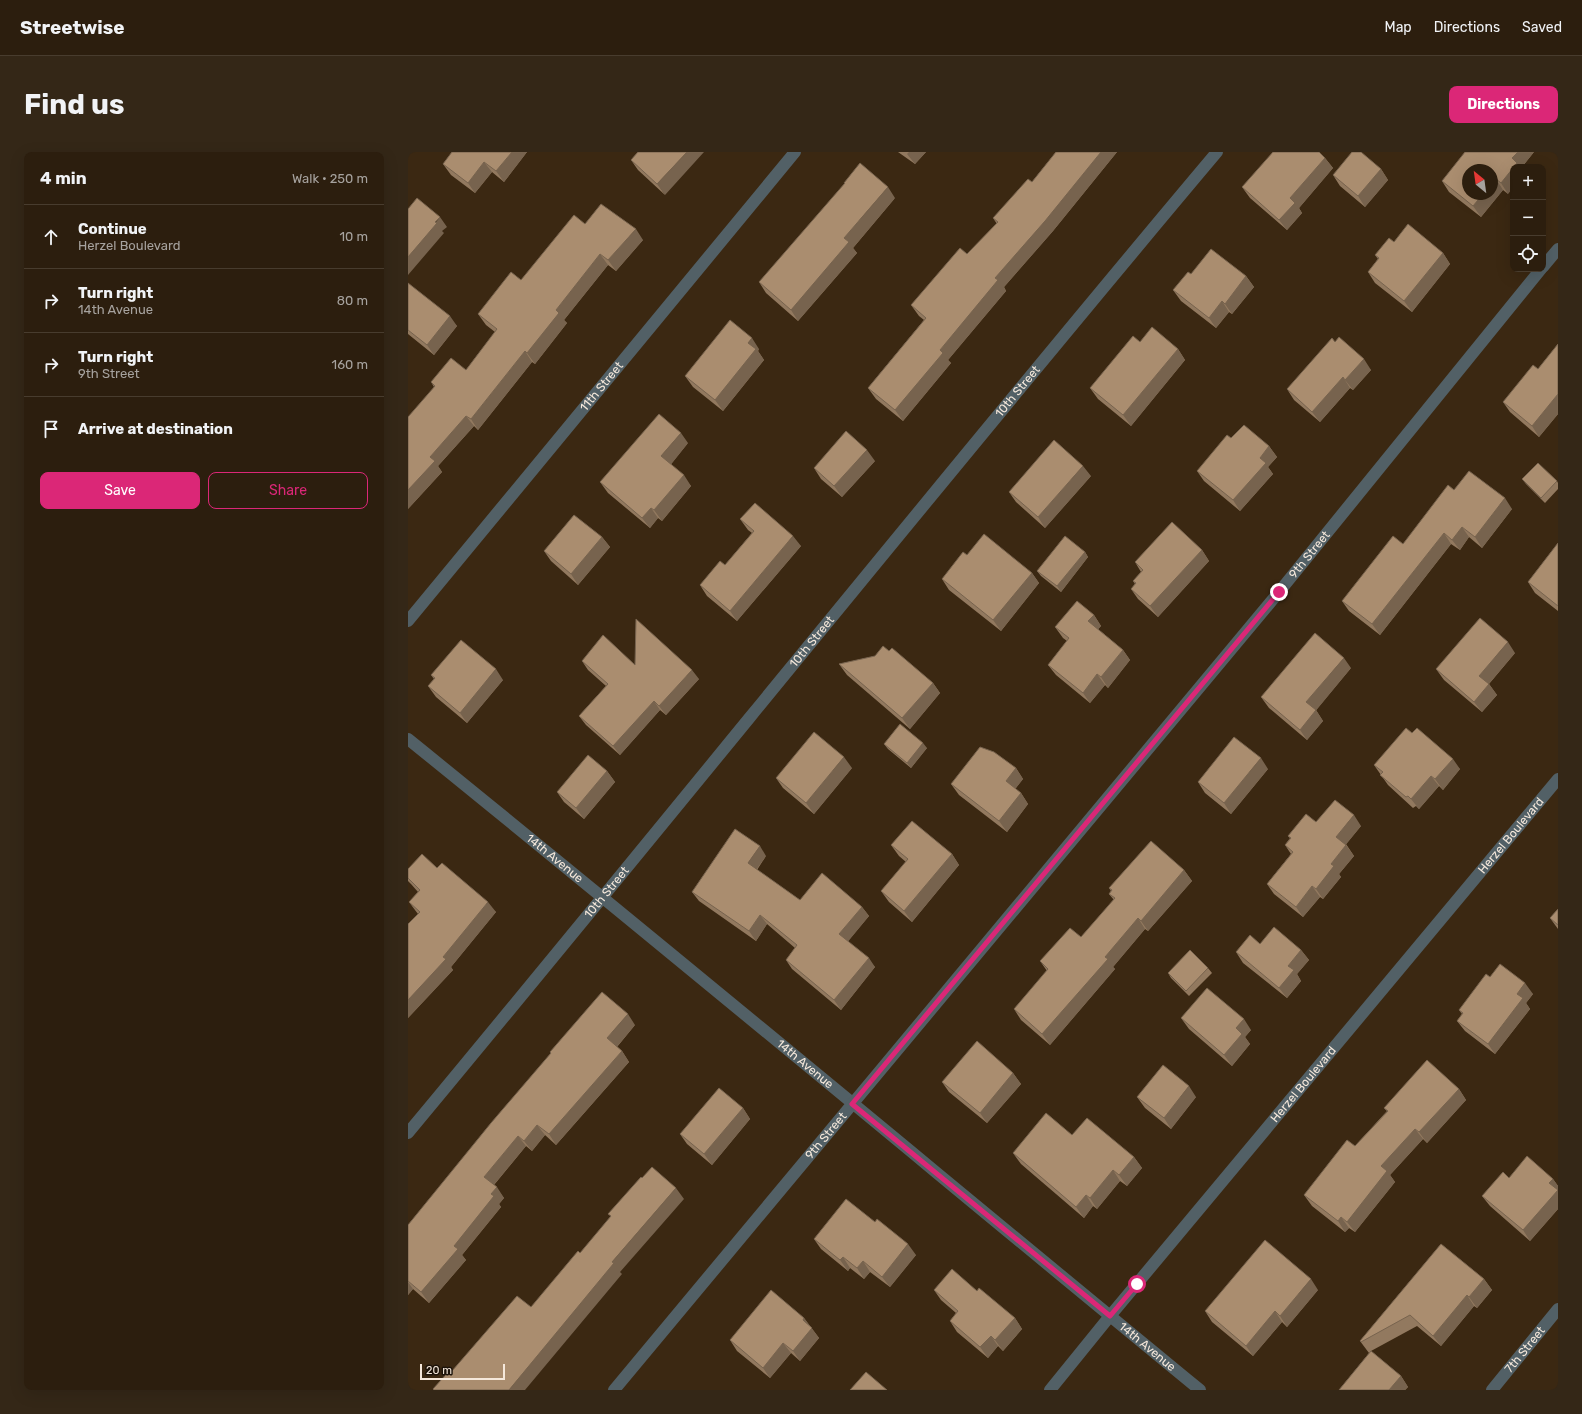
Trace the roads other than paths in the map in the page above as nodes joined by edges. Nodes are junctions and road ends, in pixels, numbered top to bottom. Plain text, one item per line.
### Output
1 (795, 152) edge
2 (1217, 152) edge
3 (1558, 249) edge
4 (1546, 263) edge
5 (1539, 272) edge
6 (408, 621) edge
7 (408, 738) edge
8 (1558, 779) edge
9 (604, 897) junction
10 (852, 1104) junction
11 (408, 1133) edge
12 (1558, 1309) edge
13 (1110, 1316) junction
14 (614, 1390) edge
15 (1050, 1390) edge
16 (1200, 1390) edge
17 (1492, 1390) edge

1 - 6 street, 11th Street
2 - 9 street, 10th Street
3 - 4 street, 9th Street
5 - 10 street, 9th Street
7 - 9 street, 14th Avenue
8 - 13 street, Herzel Boulevard
9 - 10 street, 14th Avenue
9 - 11 street, 10th Street
10 - 13 street, 14th Avenue
10 - 14 street, 9th Street
12 - 17 street, 7th Street
13 - 15 street, Herzel Boulevard
13 - 16 street, 14th Avenue

